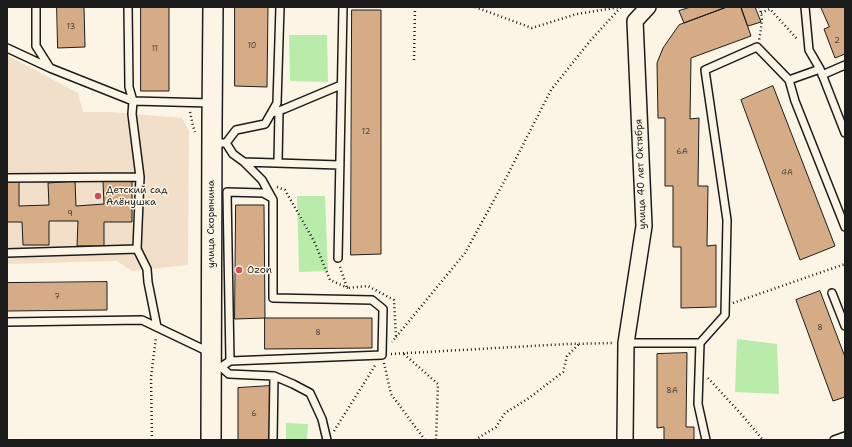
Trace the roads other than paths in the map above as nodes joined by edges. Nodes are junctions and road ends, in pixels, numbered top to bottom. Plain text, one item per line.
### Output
1 (36, 7) edge
2 (128, 7) edge
3 (213, 7) edge
4 (280, 7) edge
5 (343, 7) edge
6 (648, 7) edge
7 (805, 7) edge
8 (7, 48) edge
9 (845, 65) edge
10 (50, 68) junction
11 (821, 72) junction
12 (789, 80) junction
13 (341, 85) junction
14 (133, 101) junction
15 (212, 103) junction
16 (275, 112) junction
17 (845, 133) edge
18 (219, 143) junction
19 (244, 162) junction
20 (278, 162) junction
21 (340, 165) junction
22 (140, 177) junction
23 (7, 178) edge
24 (274, 200) junction
25 (845, 227) edge
26 (136, 249) junction
27 (7, 253) edge
28 (338, 258) road end
29 (832, 293) dead end
30 (7, 322) edge
31 (845, 326) edge
32 (157, 327) junction
33 (626, 343) junction
34 (700, 343) junction
35 (230, 361) junction
36 (214, 362) junction
37 (274, 376) junction
38 (845, 436) edge
39 (211, 440) edge
40 (273, 440) edge
41 (327, 440) edge
42 (625, 440) edge
43 (706, 440) edge
44 (834, 440) edge

1 - 10 lane
2 - 14 lane
3 - 15 street, улица Скорынина
4 - 16 lane
5 - 13 lane
6 - 33 street, улица 40 лет Октября
7 - 11 lane
8 - 10 lane
9 - 11 lane
10 - 14 lane
11 - 12 lane
11 - 17 lane
12 - 25 lane
12 - 34 lane
13 - 16 lane
13 - 21 lane
14 - 15 lane
14 - 22 lane
15 - 18 street, улица Скорынина
16 - 18 lane
16 - 20 lane
18 - 19 lane
18 - 36 street, улица Скорынина
19 - 20 lane
19 - 24 lane
20 - 21 lane
21 - 28 lane
22 - 23 lane
22 - 26 lane
24 - 35 lane
24 - 35 lane
26 - 27 lane
26 - 32 lane
29 - 31 lane
30 - 32 lane
32 - 36 lane
33 - 34 lane
33 - 42 street, улица 40 лет Октября
34 - 43 lane
35 - 36 lane
36 - 37 lane
36 - 39 street, улица Скорынина
37 - 40 lane
37 - 41 lane
38 - 44 lane

